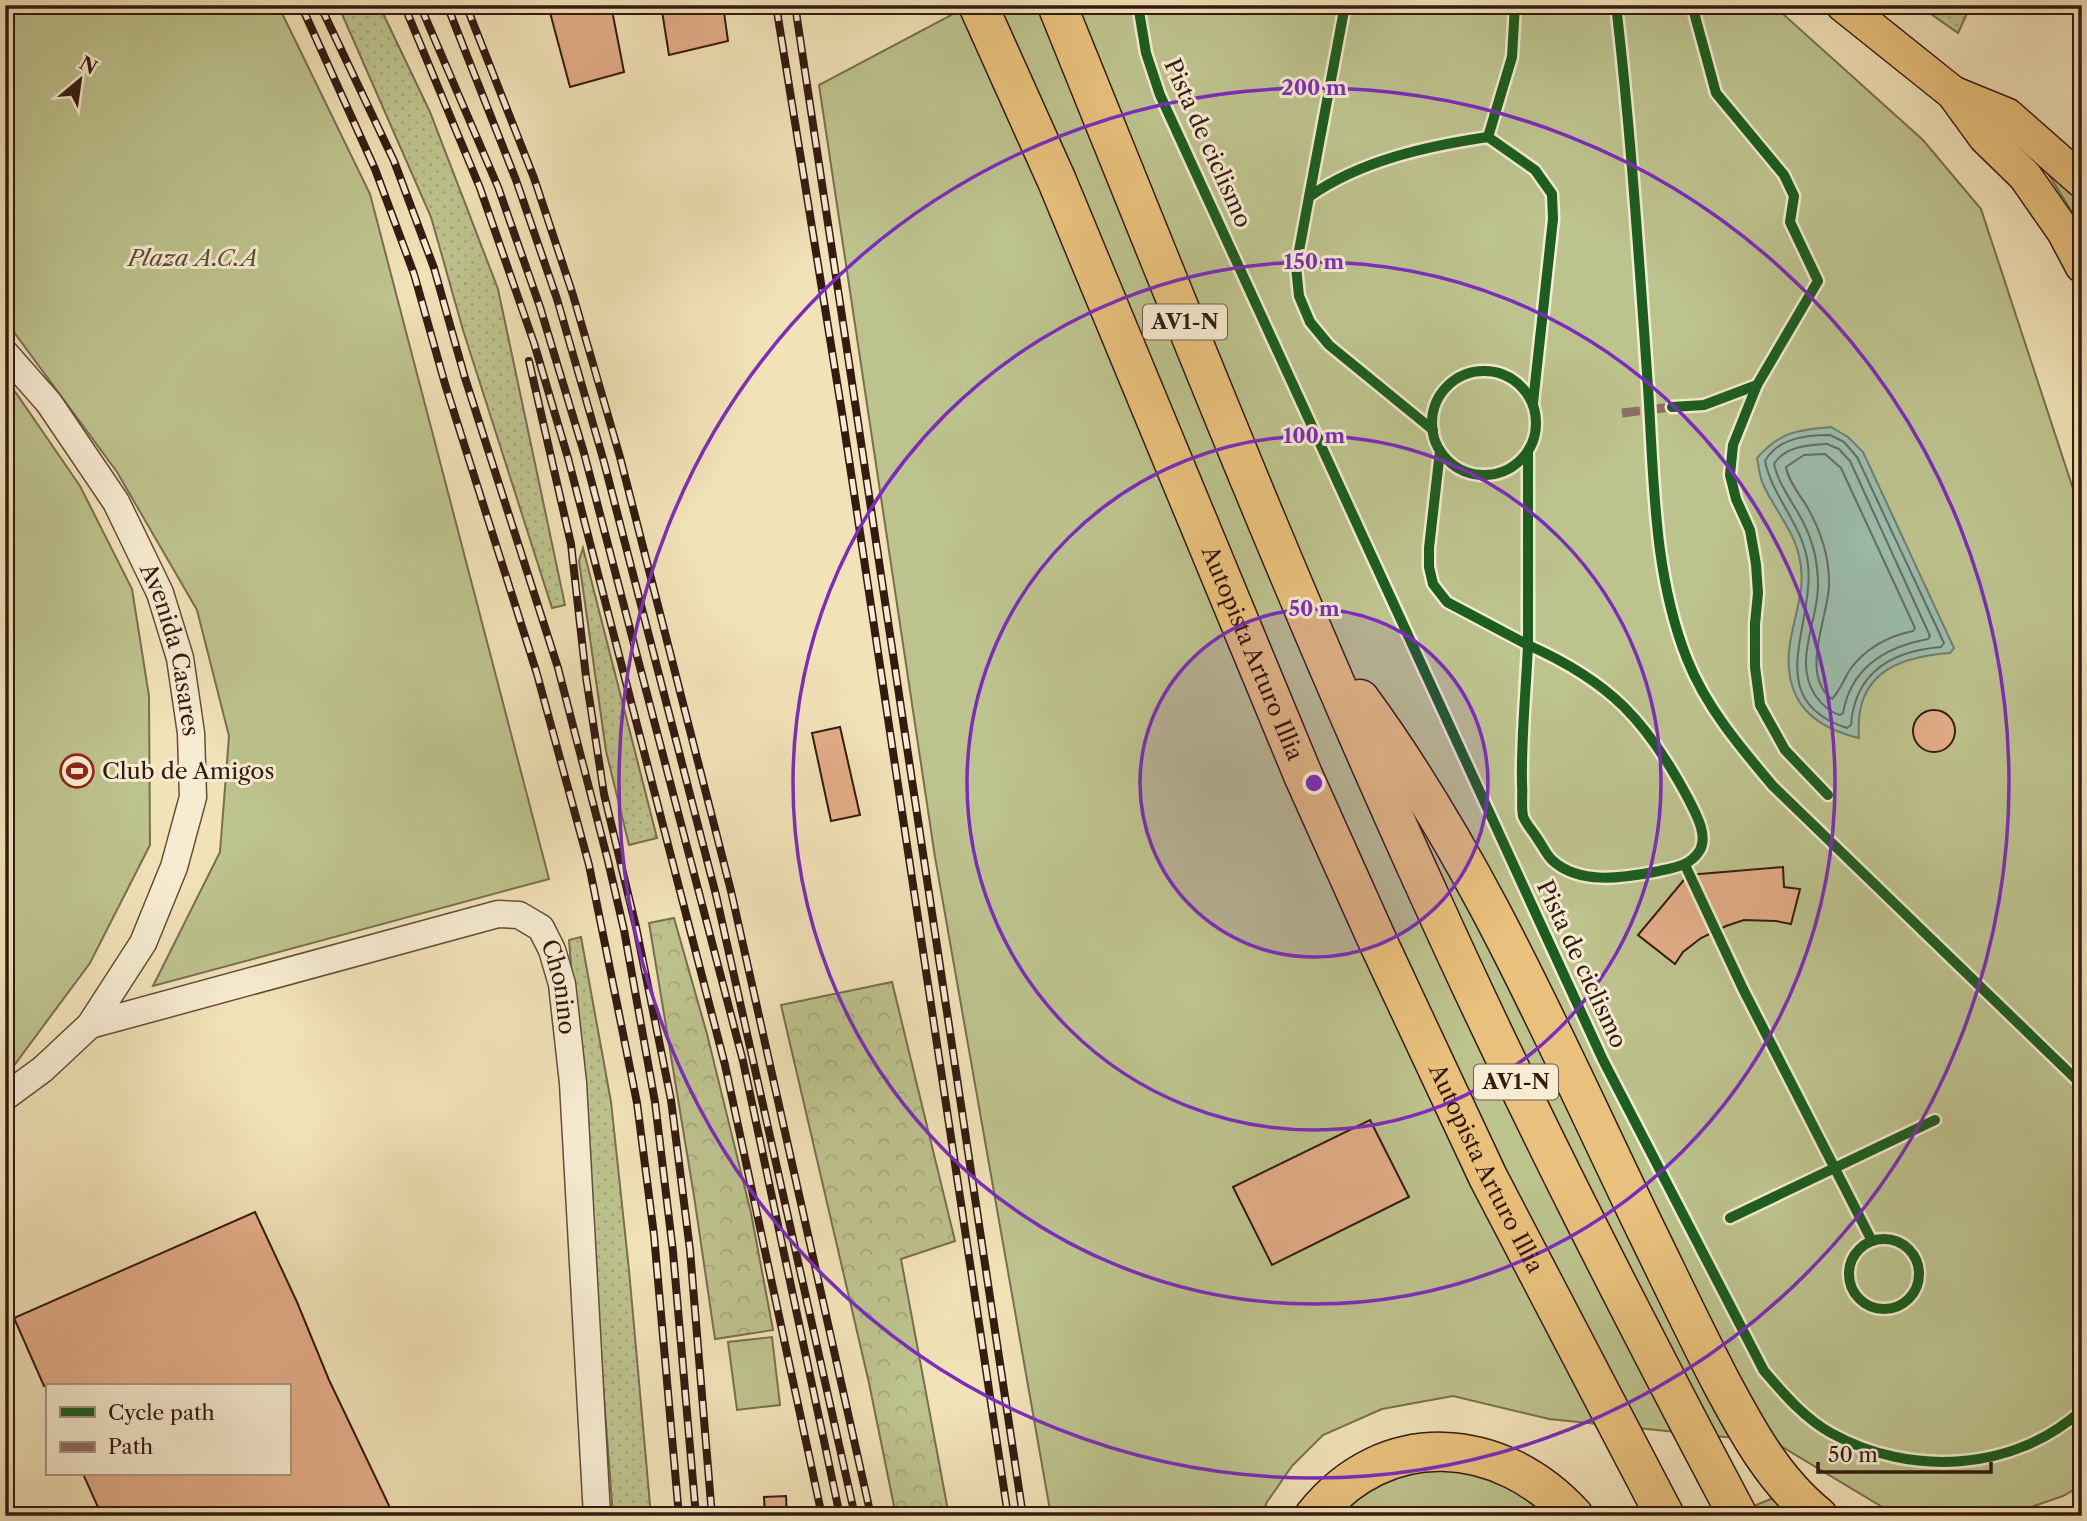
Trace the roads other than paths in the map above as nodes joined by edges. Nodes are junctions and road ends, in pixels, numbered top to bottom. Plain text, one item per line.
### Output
1 (978, 5) edge
2 (1057, 5) edge
3 (1843, 5) edge
4 (1953, 93) junction
5 (2082, 181) edge
6 (2082, 266) edge
7 (5, 353) edge
8 (1316, 638) junction
9 (90, 1026) junction
10 (5, 1097) edge
11 (597, 1516) edge
12 (1314, 1516) edge
13 (1574, 1516) edge
14 (1665, 1516) edge
15 (1738, 1516) edge
16 (1818, 1516) edge

1 - 14 highway, Autopista Arturo Illia / AV1-N
2 - 8 highway, AV1-N
3 - 4 main road
4 - 5 main road
4 - 6 main road
7 - 9 street, Avenida Casares
8 - 15 highway, AV1-N
8 - 16 highway
9 - 10 street, Avenida Casares
9 - 11 street, Chonino
12 - 13 highway

